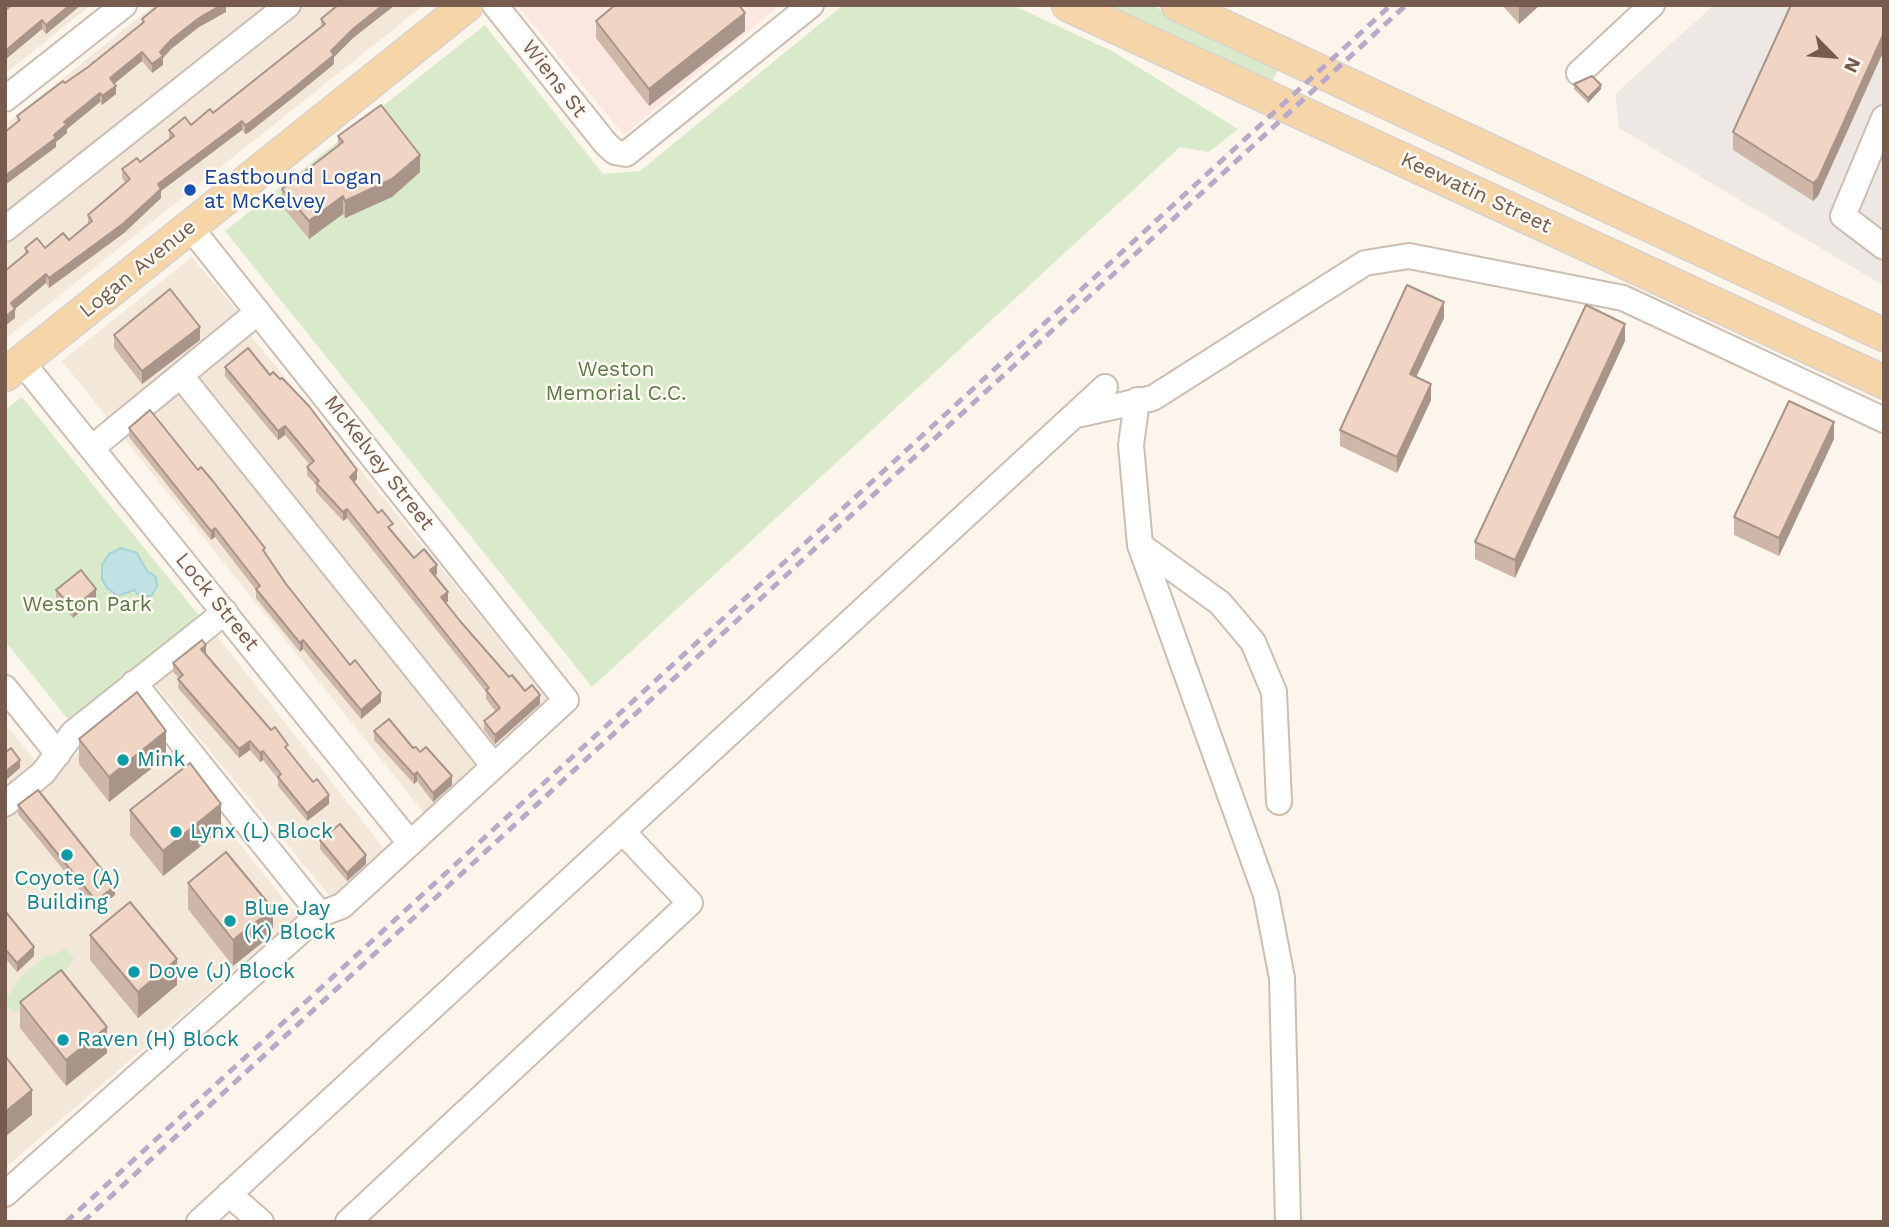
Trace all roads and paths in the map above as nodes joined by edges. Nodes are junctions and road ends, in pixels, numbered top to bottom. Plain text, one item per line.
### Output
1 (124, 5) edge
2 (288, 5) edge
3 (467, 5) edge
4 (495, 5) edge
5 (811, 5) edge
6 (1068, 5) edge
7 (1178, 5) edge
8 (1651, 5) edge
9 (1579, 73) dead end
10 (5, 99) edge
11 (1884, 118) edge
12 (190, 227) junction
13 (5, 229) edge
14 (1884, 247) edge
15 (258, 312) junction
16 (1884, 335) edge
17 (13, 368) edge
18 (181, 376) junction
19 (1884, 382) edge
20 (1105, 387) dead end
21 (1137, 400) junction
22 (1074, 416) junction
23 (1884, 420) edge
24 (93, 447) junction
25 (1140, 545) junction
26 (225, 612) junction
27 (134, 683) junction
28 (5, 688) edge
29 (58, 754) junction
30 (493, 765) junction
31 (1279, 802) dead end
32 (5, 804) edge
33 (623, 832) junction
34 (410, 843) junction
35 (320, 914) junction
36 (5, 1194) edge
37 (229, 1194) junction
38 (199, 1222) edge
39 (261, 1222) edge
40 (348, 1222) edge
41 (1288, 1222) edge

1 - 10 street
2 - 13 street
3 - 12 main road, Logan Avenue
4 - 5 street, Wiens St
6 - 19 main road, Keewatin Street
7 - 16 main road, Keewatin Street
8 - 9 street
11 - 14 street
12 - 15 street, McKelvey Street
12 - 17 main road, Logan Avenue
15 - 18 street
15 - 30 street, McKelvey Street
17 - 24 street, Lock Street
18 - 24 street
18 - 30 street
20 - 22 street
21 - 22 street
21 - 23 street
21 - 25 street
22 - 33 street
24 - 26 street, Lock Street
25 - 31 street
25 - 41 street
26 - 27 street
26 - 34 street, Lock Street
27 - 29 street
27 - 35 street
28 - 29 street
29 - 32 street
30 - 34 street
33 - 37 street
33 - 40 street
34 - 35 street
35 - 36 street
37 - 38 street
37 - 39 street

